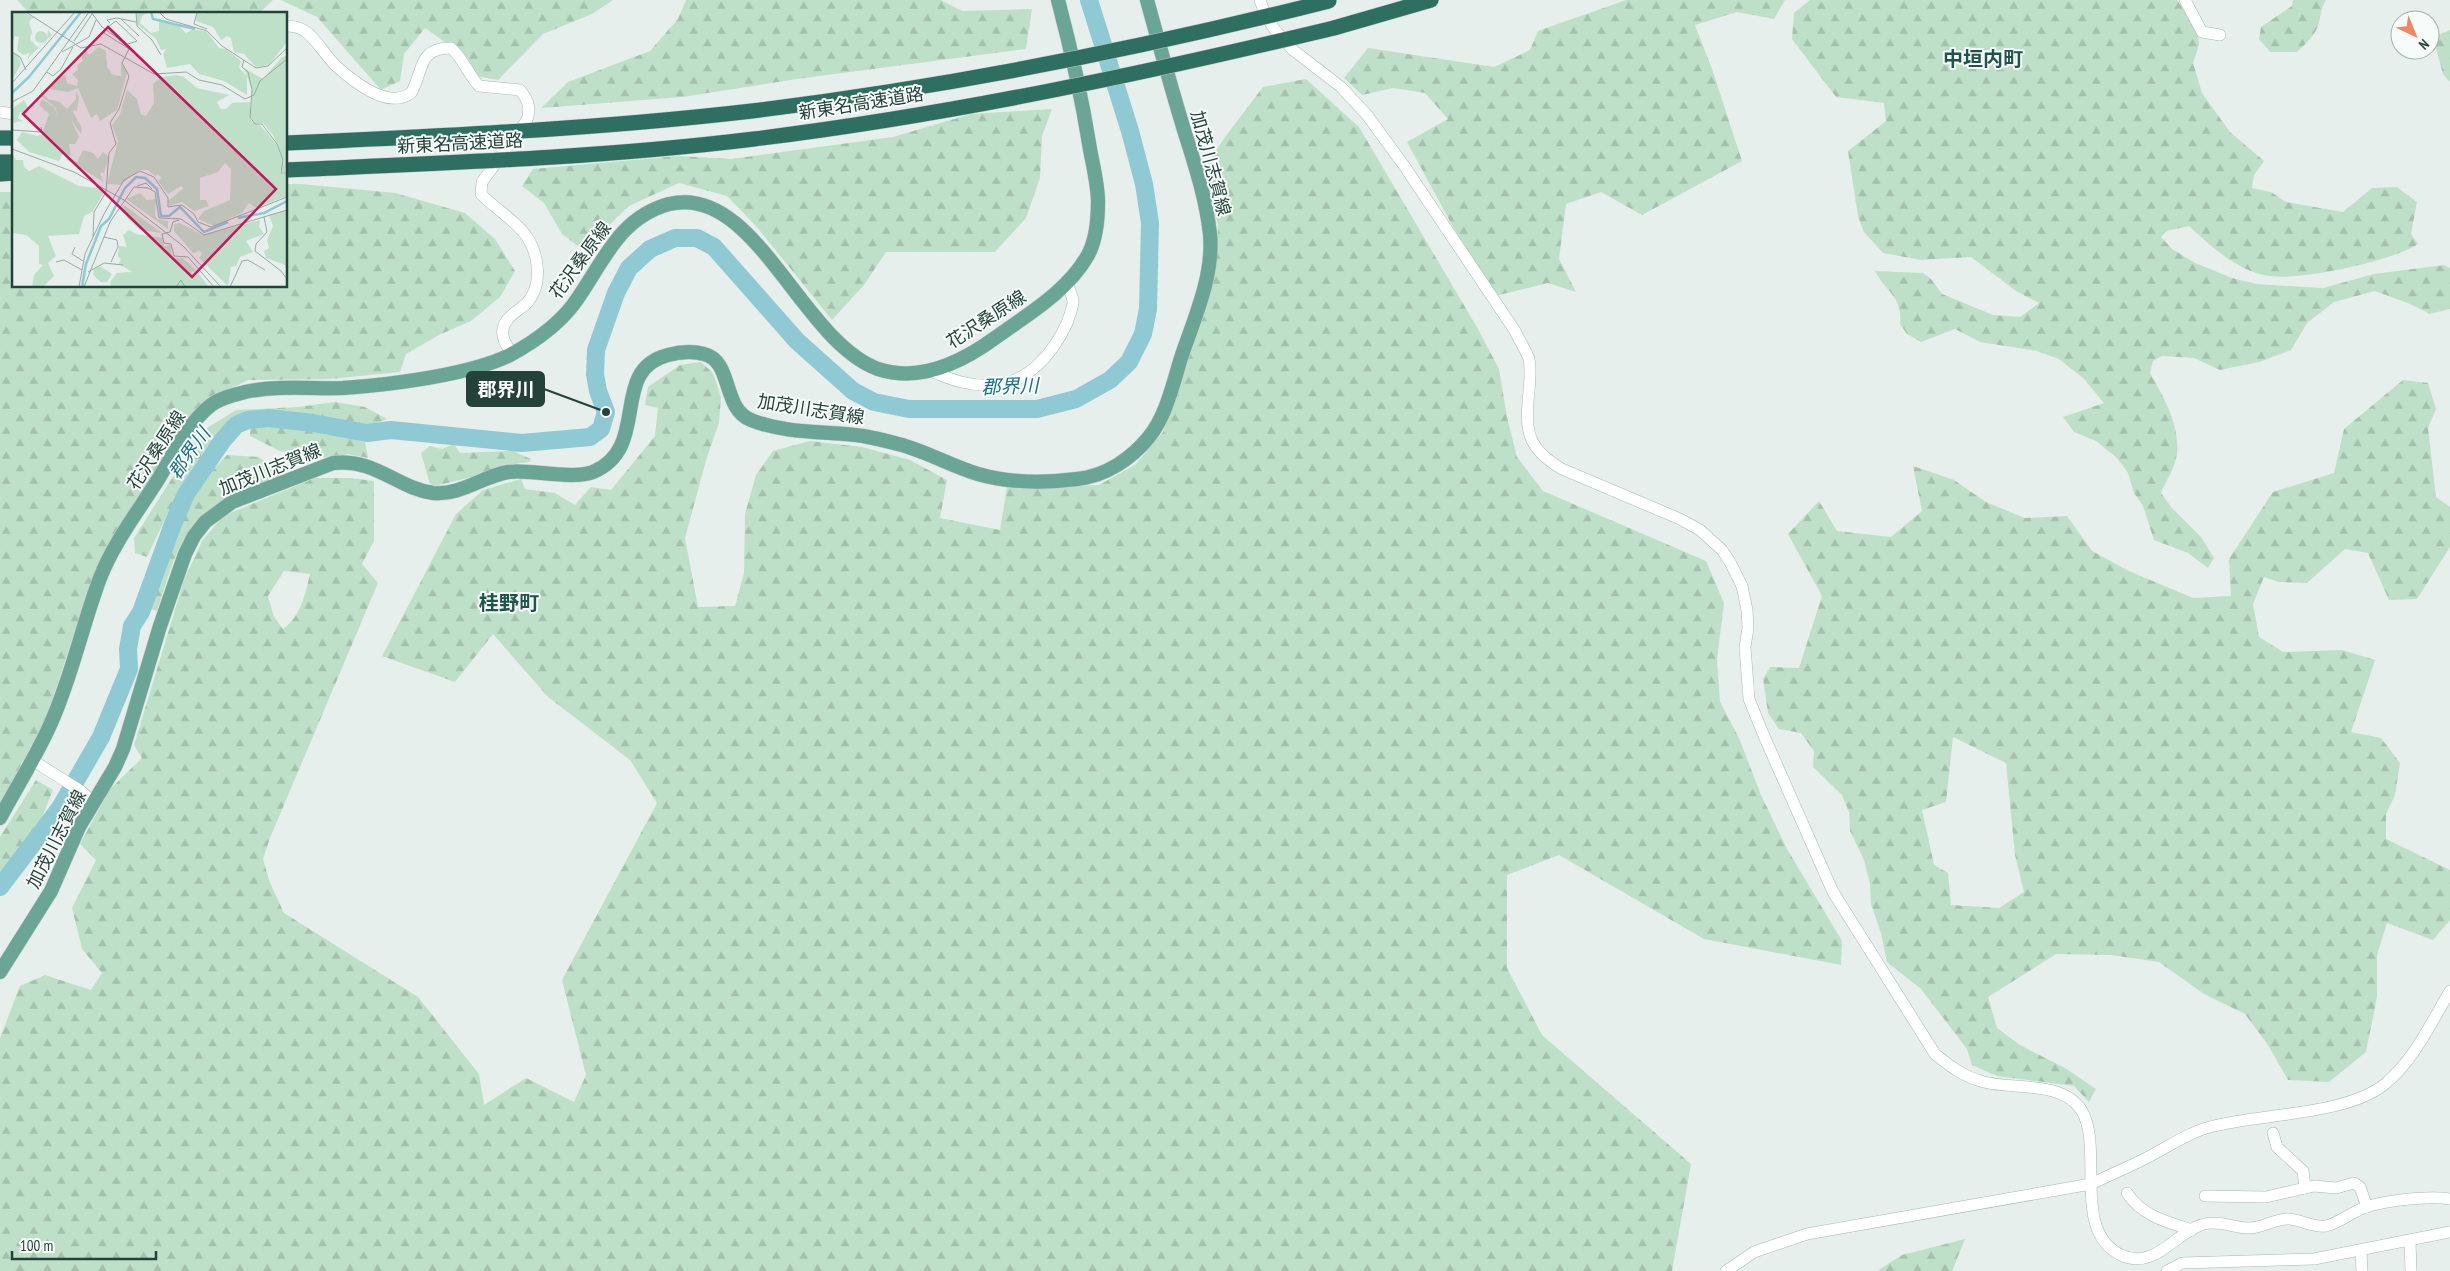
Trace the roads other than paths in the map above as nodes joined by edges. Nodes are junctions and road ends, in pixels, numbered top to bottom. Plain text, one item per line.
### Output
1 (1058, 0) edge
2 (1147, 0) edge
3 (1260, 0) edge
4 (1331, 0) edge
5 (1431, 0) edge
6 (2185, 0) edge
7 (288, 26) edge
8 (2220, 35) dead end
9 (288, 143) edge
10 (288, 170) edge
11 (1067, 283) junction
12 (512, 354) junction
13 (929, 370) junction
14 (34, 761) junction
15 (94, 803) junction
16 (0, 818) edge
17 (0, 972) edge
18 (2450, 991) edge
19 (2273, 1134) dead end
20 (2091, 1184) junction
21 (2305, 1188) junction
22 (2127, 1193) dead end
23 (2205, 1196) dead end
24 (2450, 1199) edge
25 (2367, 1207) junction
26 (2192, 1230) junction
27 (2450, 1232) edge
28 (2410, 1242) junction
29 (2361, 1251) junction
30 (2314, 1259) junction
31 (2219, 1266) edge
32 (2267, 1266) edge
33 (2169, 1270) edge
34 (1726, 1271) edge
35 (2314, 1271) edge
36 (2362, 1271) edge
37 (2411, 1271) edge

1 - 11 main road, 花沢桑原線
2 - 15 main road, 加茂川志賀線
3 - 20 street
4 - 9 highway, 新東名高速道路, bridge
5 - 10 highway, 新東名高速道路, bridge
6 - 8 street
7 - 12 street
11 - 13 main road, 花沢桑原線
11 - 13 street
12 - 13 main road, 花沢桑原線
12 - 14 main road, 花沢桑原線
14 - 15 street
14 - 16 main road, 花沢桑原線
15 - 17 main road, 加茂川志賀線
18 - 20 street
19 - 21 street
20 - 26 street
20 - 34 street
21 - 23 street
21 - 25 street
22 - 26 street
24 - 25 street
25 - 26 street
27 - 28 street
28 - 29 street
28 - 37 street
29 - 30 street
29 - 36 street
30 - 32 street
30 - 35 street
31 - 32 street
31 - 33 street

